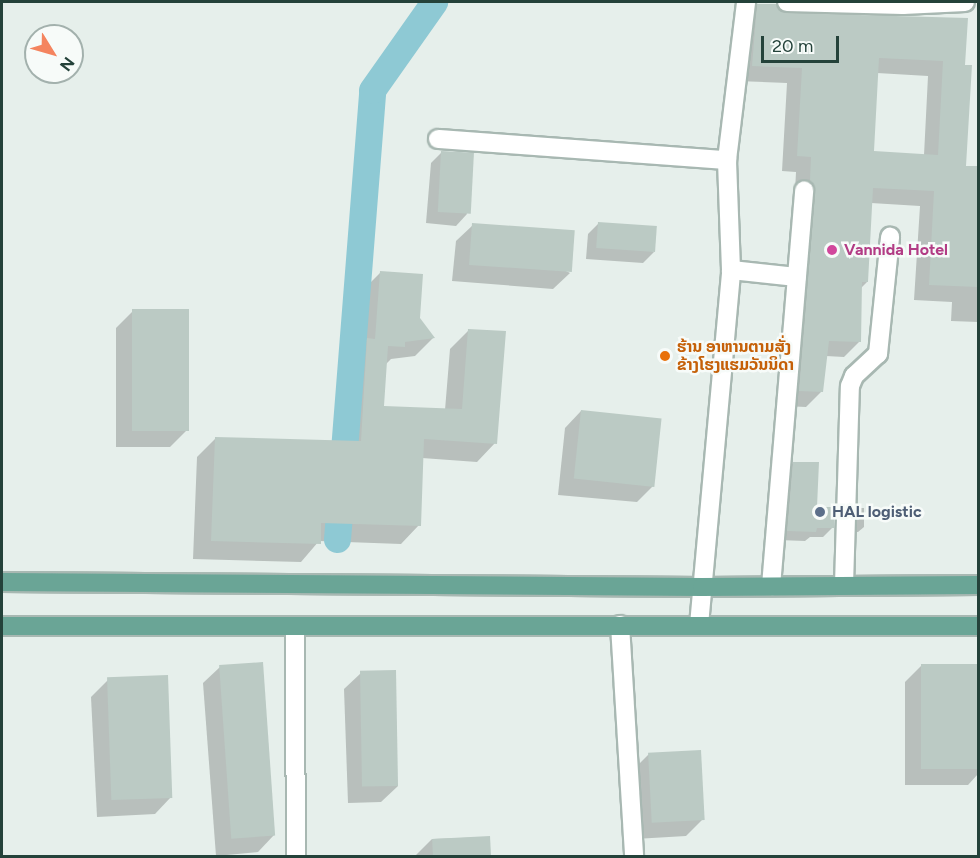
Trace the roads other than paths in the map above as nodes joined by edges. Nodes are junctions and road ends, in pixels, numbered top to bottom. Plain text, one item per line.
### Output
1 (746, 2) edge
2 (788, 2) edge
3 (965, 2) edge
4 (438, 139) dead end
5 (727, 160) junction
6 (804, 190) dead end
7 (890, 237) dead end
8 (731, 270) junction
9 (797, 277) junction
10 (2, 582) edge
11 (844, 585) junction
12 (978, 585) edge
13 (771, 586) junction
14 (702, 587) junction
15 (620, 625) junction
16 (2, 626) edge
17 (295, 626) junction
18 (699, 626) junction
19 (978, 626) edge
20 (296, 856) edge
21 (634, 856) edge

1 - 5 street
2 - 3 street
4 - 5 street
5 - 8 street
6 - 9 street
7 - 11 street
8 - 9 street
8 - 14 street
9 - 13 street
10 - 14 main road
11 - 12 main road
11 - 13 main road
13 - 14 main road
14 - 18 street
15 - 17 main road
15 - 18 main road
15 - 21 street
16 - 17 main road
17 - 20 street
18 - 19 main road

